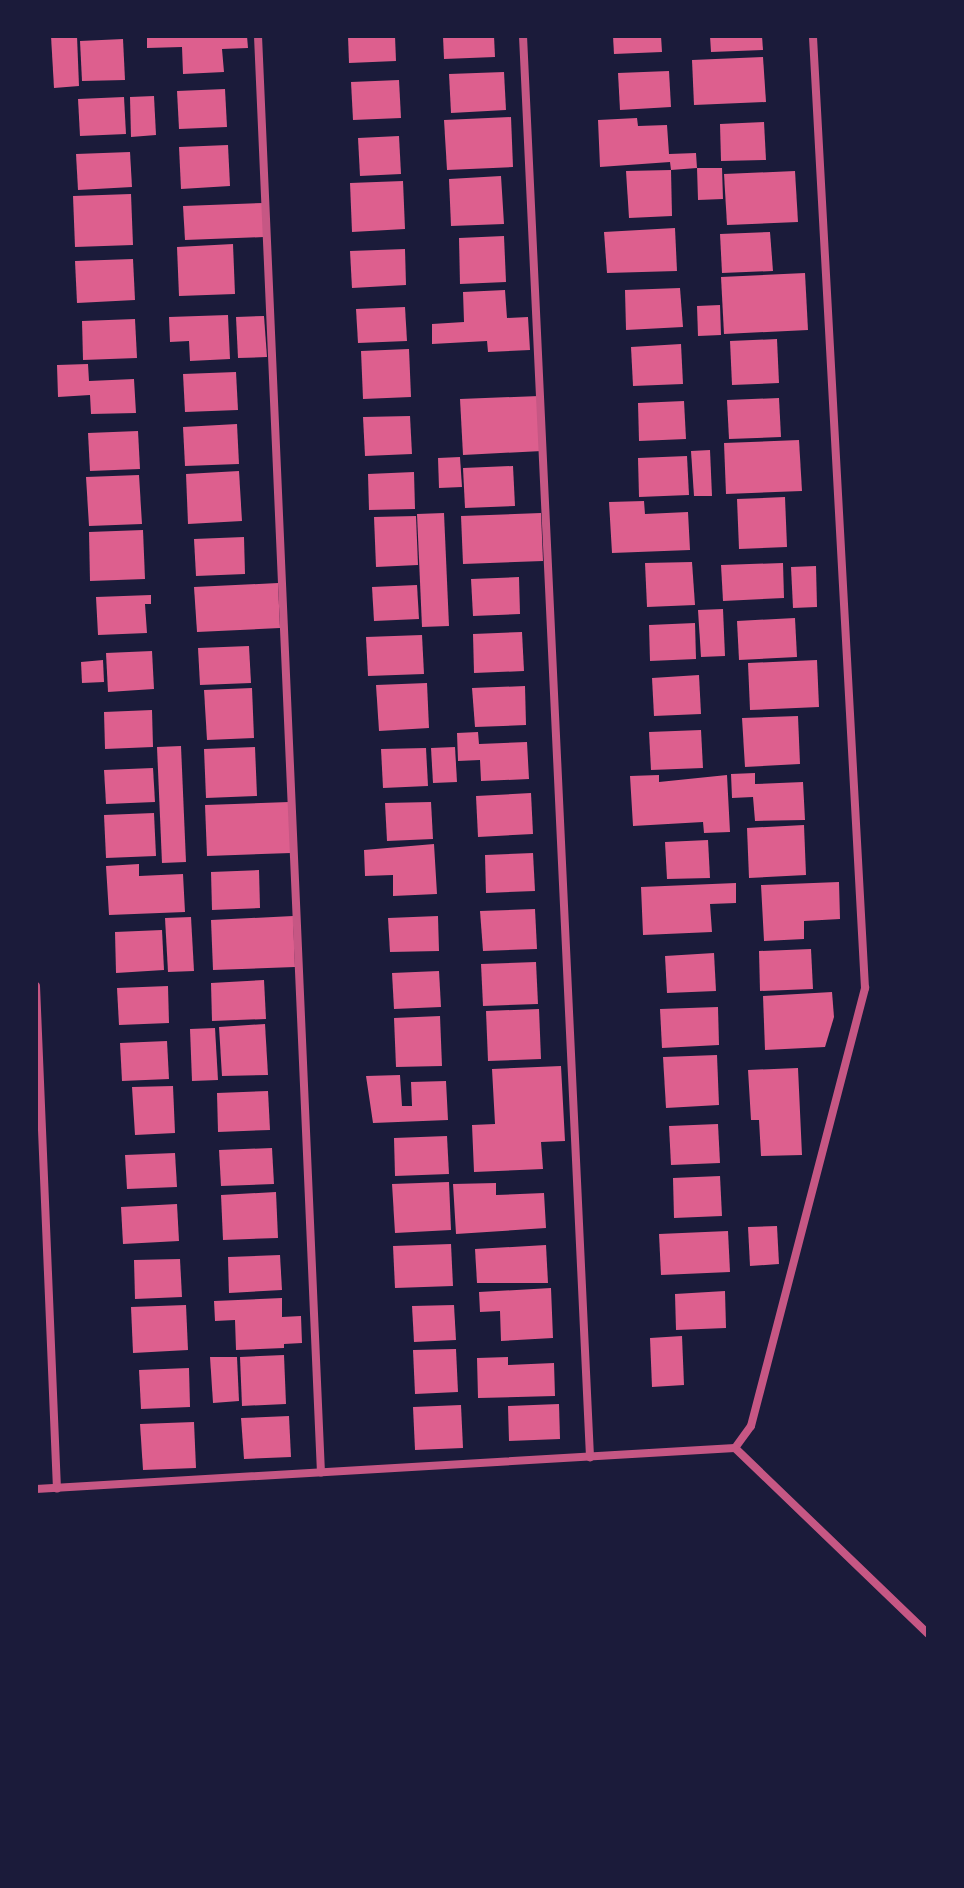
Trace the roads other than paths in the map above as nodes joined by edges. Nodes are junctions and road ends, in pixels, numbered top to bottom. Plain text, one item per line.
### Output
1 (258, 36) edge
2 (523, 36) edge
3 (813, 36) edge
4 (36, 986) edge
5 (735, 1448) junction
6 (590, 1457) junction
7 (321, 1473) junction
8 (36, 1489) edge
9 (57, 1489) junction
10 (928, 1634) edge

1 - 7 street
2 - 6 street
3 - 5 street
4 - 9 street
5 - 6 street
5 - 10 street
6 - 7 street
7 - 9 street
8 - 9 street

